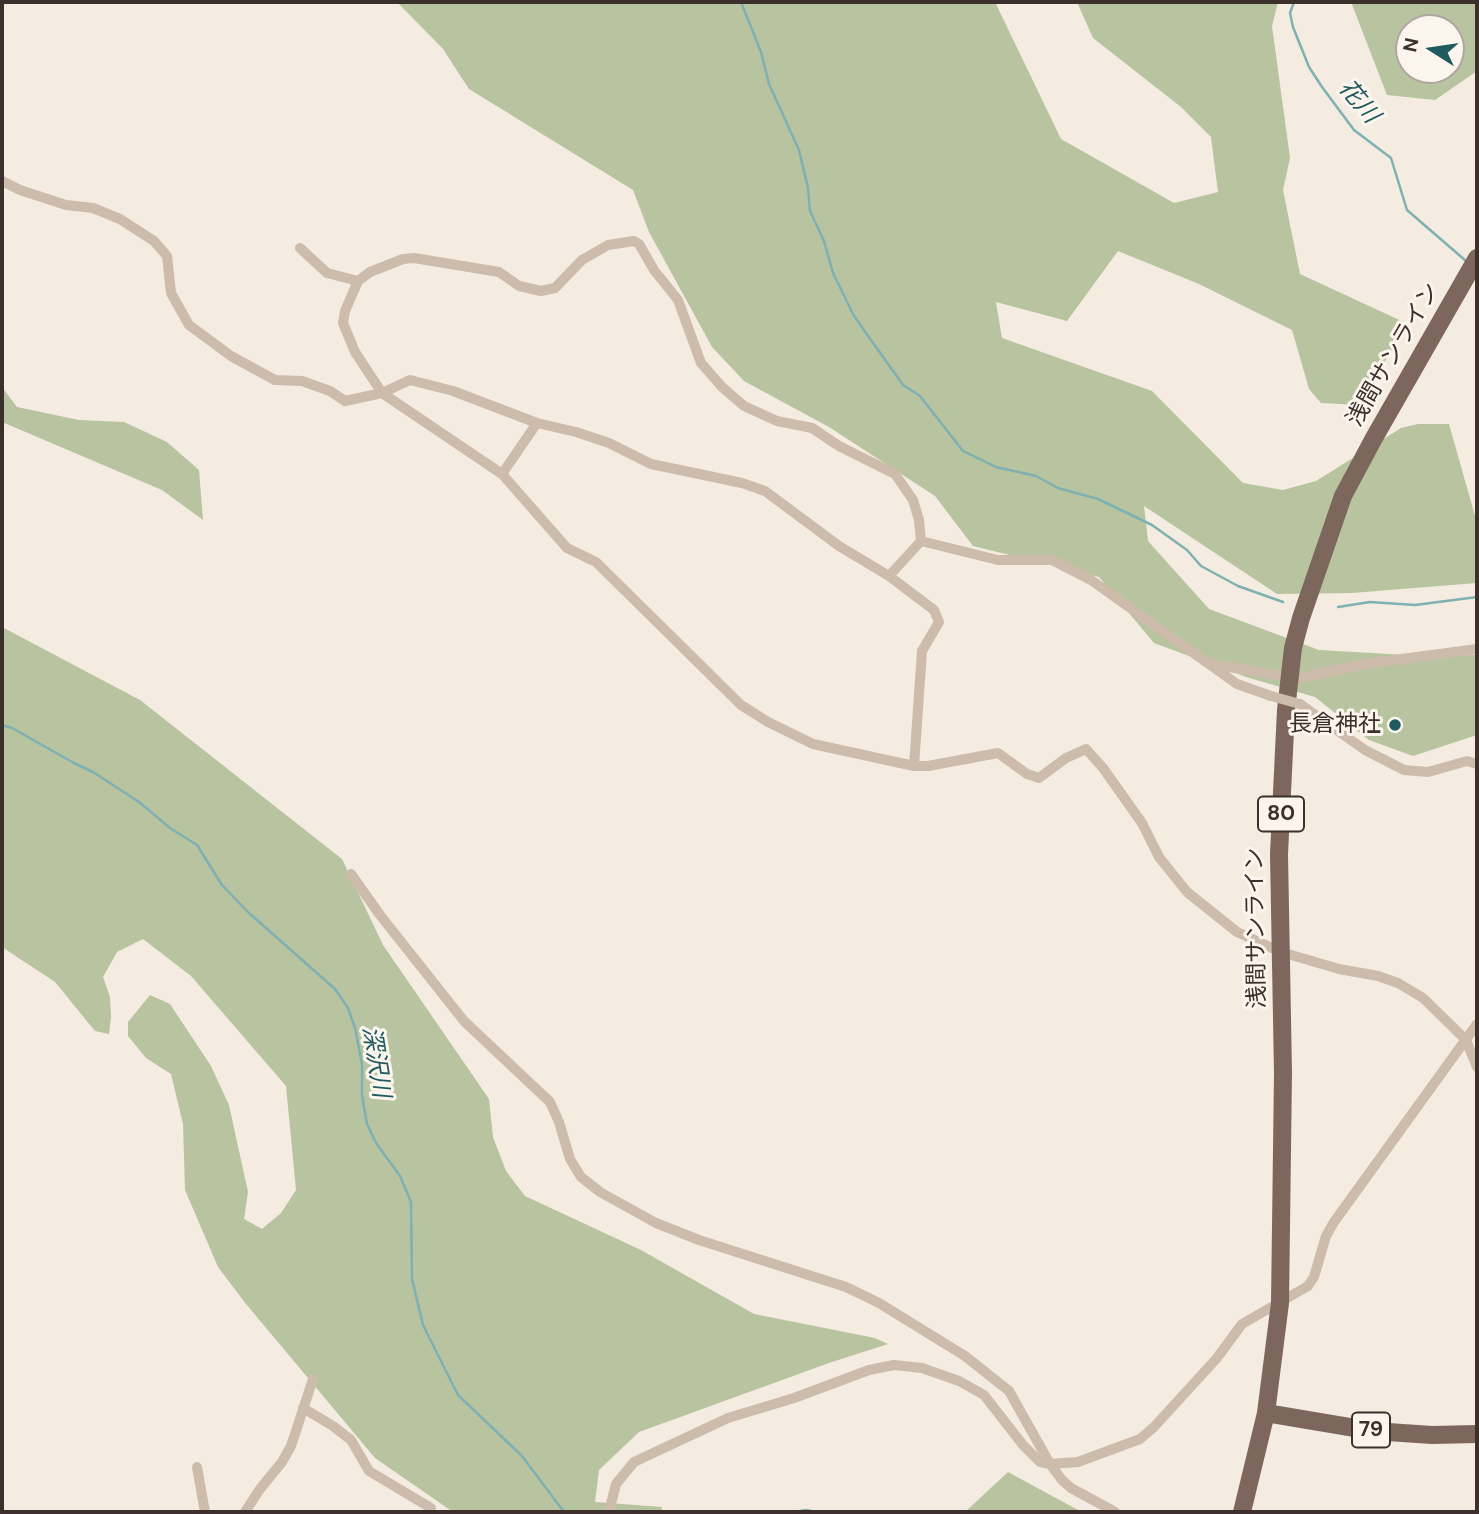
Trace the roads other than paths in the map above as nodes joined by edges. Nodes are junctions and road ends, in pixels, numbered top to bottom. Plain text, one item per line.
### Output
1 (2, 181) edge
2 (300, 248) dead end
3 (1477, 258) edge
4 (358, 281) junction
5 (382, 393) junction
6 (537, 423) junction
7 (502, 474) junction
8 (921, 541) junction
9 (889, 576) junction
10 (1477, 649) edge
11 (1209, 663) junction
12 (1289, 677) junction
13 (1477, 764) edge
14 (914, 766) junction
15 (351, 874) dead end
16 (1281, 952) junction
17 (1477, 1024) edge
18 (1466, 1040) junction
19 (1477, 1067) edge
20 (1279, 1303) junction
21 (313, 1379) dead end
22 (303, 1408) junction
23 (1266, 1413) junction
24 (1477, 1434) edge
25 (1050, 1464) junction
26 (197, 1467) dead end
27 (205, 1512) edge
28 (245, 1512) edge
29 (429, 1512) edge
30 (608, 1512) edge
31 (1115, 1512) edge
32 (1242, 1512) edge

1 - 5 street
2 - 4 street
3 - 12 main road, 浅間サンライン / 80
4 - 5 street
4 - 8 street
5 - 6 street
5 - 7 street
6 - 7 street
6 - 9 street
7 - 14 street
8 - 9 street
8 - 11 street
9 - 14 street
10 - 12 street
11 - 12 street
11 - 13 street, bridge
12 - 16 main road, 浅間サンライン / 80
14 - 16 street
15 - 25 street
16 - 18 street
16 - 20 main road, 浅間サンライン / 80
17 - 18 street
18 - 19 street
18 - 20 street
20 - 23 main road, 浅間サンライン / 80
20 - 25 street
21 - 22 street
22 - 28 street
22 - 29 street
23 - 24 main road, 79
23 - 32 main road, 浅間サンライン
25 - 30 street
25 - 31 street
26 - 27 street

